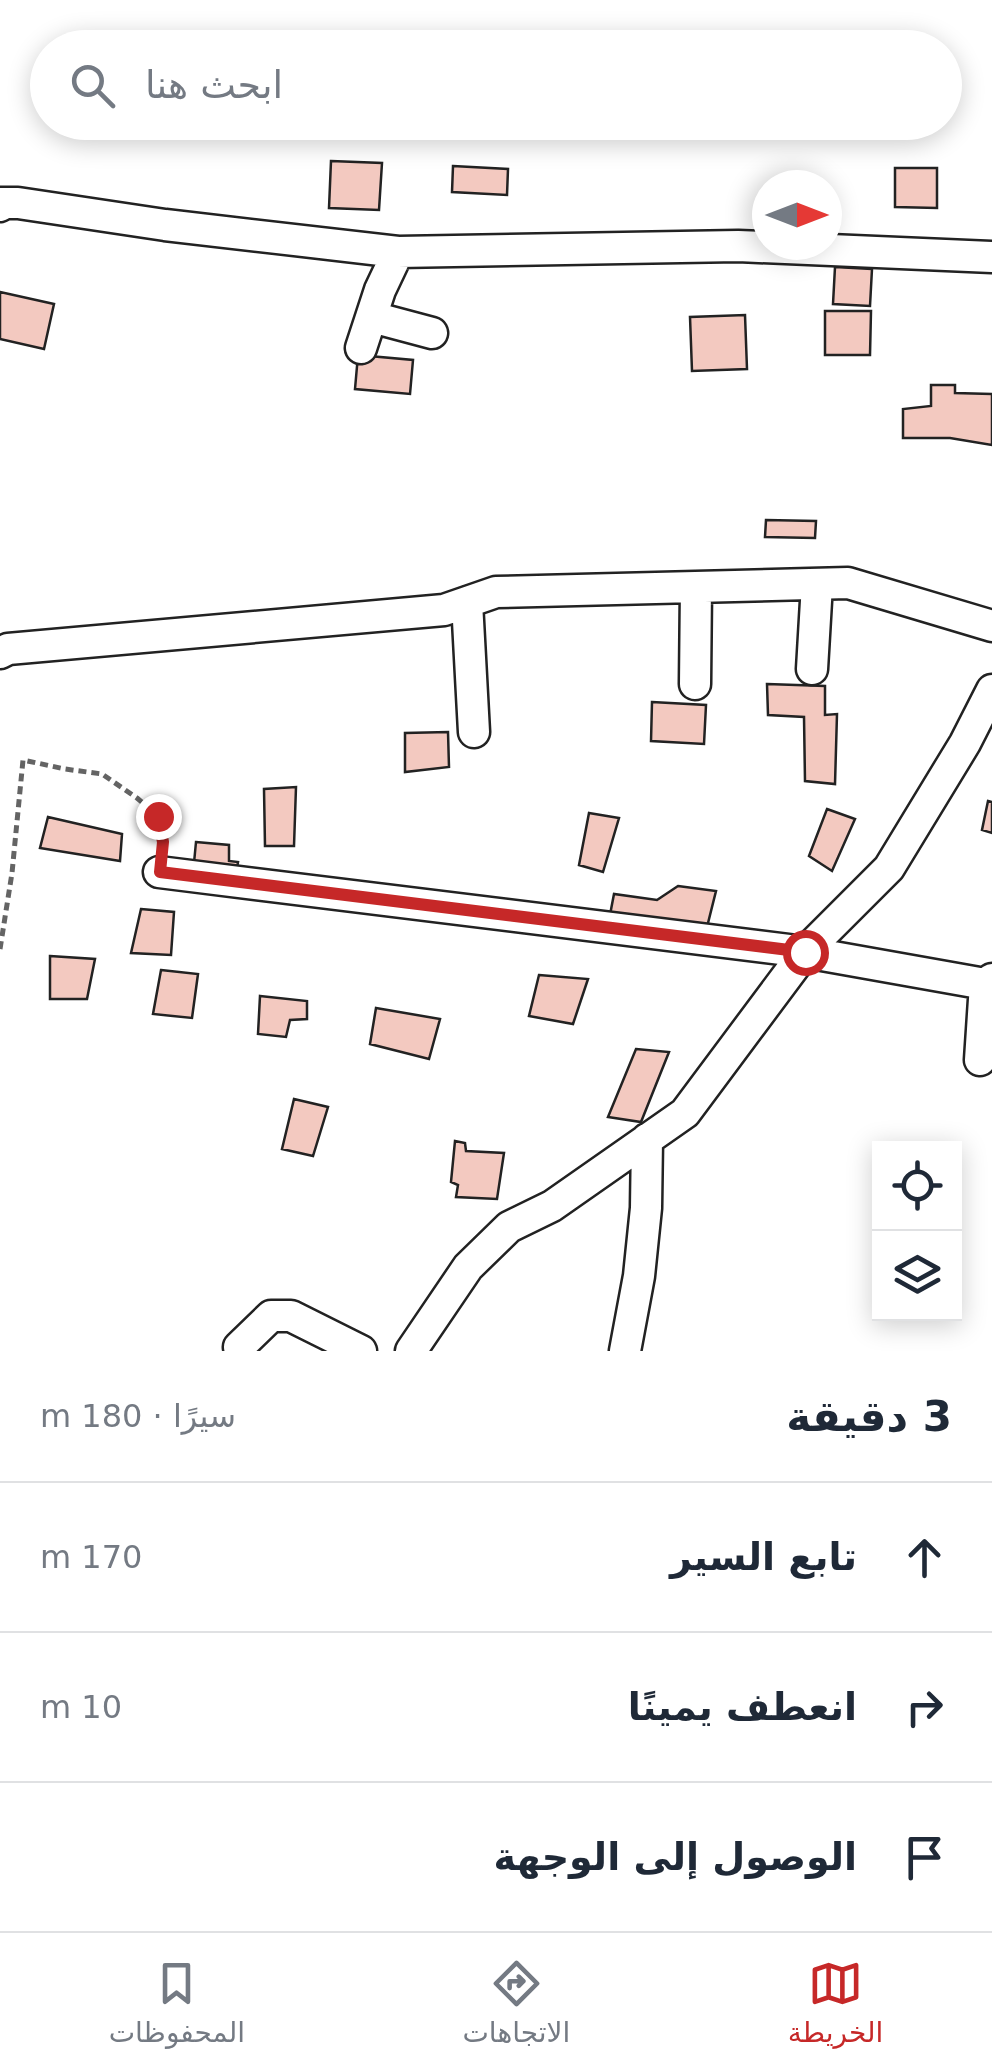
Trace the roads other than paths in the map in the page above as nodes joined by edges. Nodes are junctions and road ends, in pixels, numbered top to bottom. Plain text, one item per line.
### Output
1 (0, 206) edge
2 (398, 252) junction
3 (992, 257) edge
4 (372, 317) junction
5 (432, 333) dead end
6 (361, 348) dead end
7 (817, 584) junction
8 (696, 587) junction
9 (467, 602) junction
10 (992, 626) edge
11 (0, 653) edge
12 (812, 669) dead end
13 (695, 684) dead end
14 (992, 690) edge
15 (474, 732) dead end
16 (160, 872) road end
17 (805, 952) junction
18 (989, 981) edge
19 (980, 1060) dead end
20 (648, 1139) junction
21 (238, 1347) dead end
22 (361, 1351) edge
23 (411, 1351) edge
24 (626, 1351) edge

1 - 2 street
2 - 3 street
2 - 4 street
4 - 5 street
4 - 6 street
7 - 8 street
7 - 10 street
7 - 12 street
8 - 9 street
8 - 13 street
9 - 11 street
9 - 15 street
14 - 17 street
16 - 17 street
17 - 18 street
17 - 20 street
18 - 19 street
20 - 23 street
20 - 24 street
21 - 22 street

